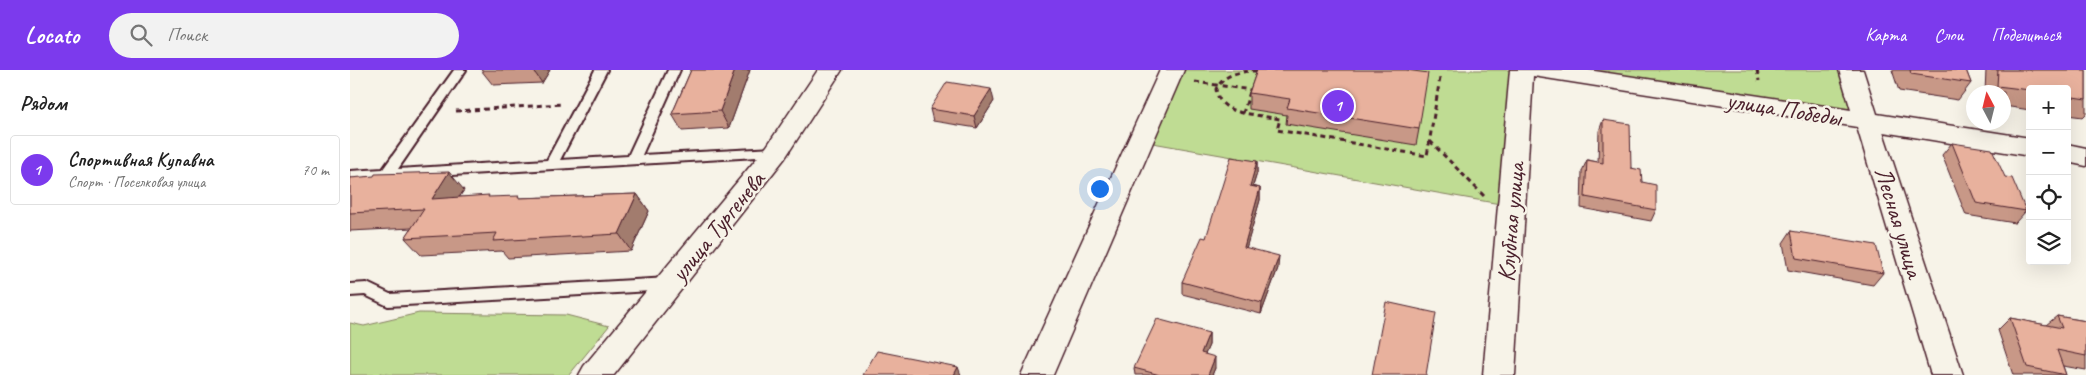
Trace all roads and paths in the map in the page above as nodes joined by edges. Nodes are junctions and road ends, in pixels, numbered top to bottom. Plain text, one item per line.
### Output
1 (460, 70) edge
2 (601, 70) edge
3 (674, 70) edge
4 (830, 70) edge
5 (1258, 70) edge
6 (1522, 70) edge
7 (1538, 70) edge
8 (1851, 70) edge
9 (1179, 75) edge
10 (1256, 77) edge
11 (1440, 78) dead end
12 (1253, 84) edge
13 (1217, 85) junction
14 (1251, 90) junction
15 (564, 104) dead end
16 (430, 113) junction
17 (1243, 113) junction
18 (1867, 121) junction
19 (1429, 141) junction
20 (2026, 146) edge
21 (776, 152) junction
22 (2071, 154) edge
23 (2086, 156) edge
24 (633, 160) junction
25 (551, 165) junction
26 (387, 174) junction
27 (350, 176) edge
28 (1510, 222) junction
29 (670, 284) junction
30 (350, 290) edge
31 (595, 375) edge
32 (1037, 375) edge
33 (1499, 375) edge
34 (1948, 375) edge

1 - 16 lane
2 - 25 lane
3 - 24 lane
4 - 21 street, улица Тургенева
5 - 10 path
5 - 13 path
6 - 28 street, Клубная улица
7 - 18 street, улица Победы
8 - 18 street, Лесная улица
9 - 13 path
9 - 32 street
11 - 19 path
12 - 14 path
13 - 14 path
13 - 17 path
14 - 17 path
15 - 16 path
16 - 26 lane
17 - 19 path
18 - 20 street, улица Победы
18 - 34 street, Лесная улица
19 - 28 path
21 - 24 lane
21 - 29 street, улица Тургенева
22 - 23 street
24 - 25 lane
25 - 26 lane
26 - 27 lane
28 - 33 street, Клубная улица
29 - 30 lane
29 - 31 street, улица Тургенева

